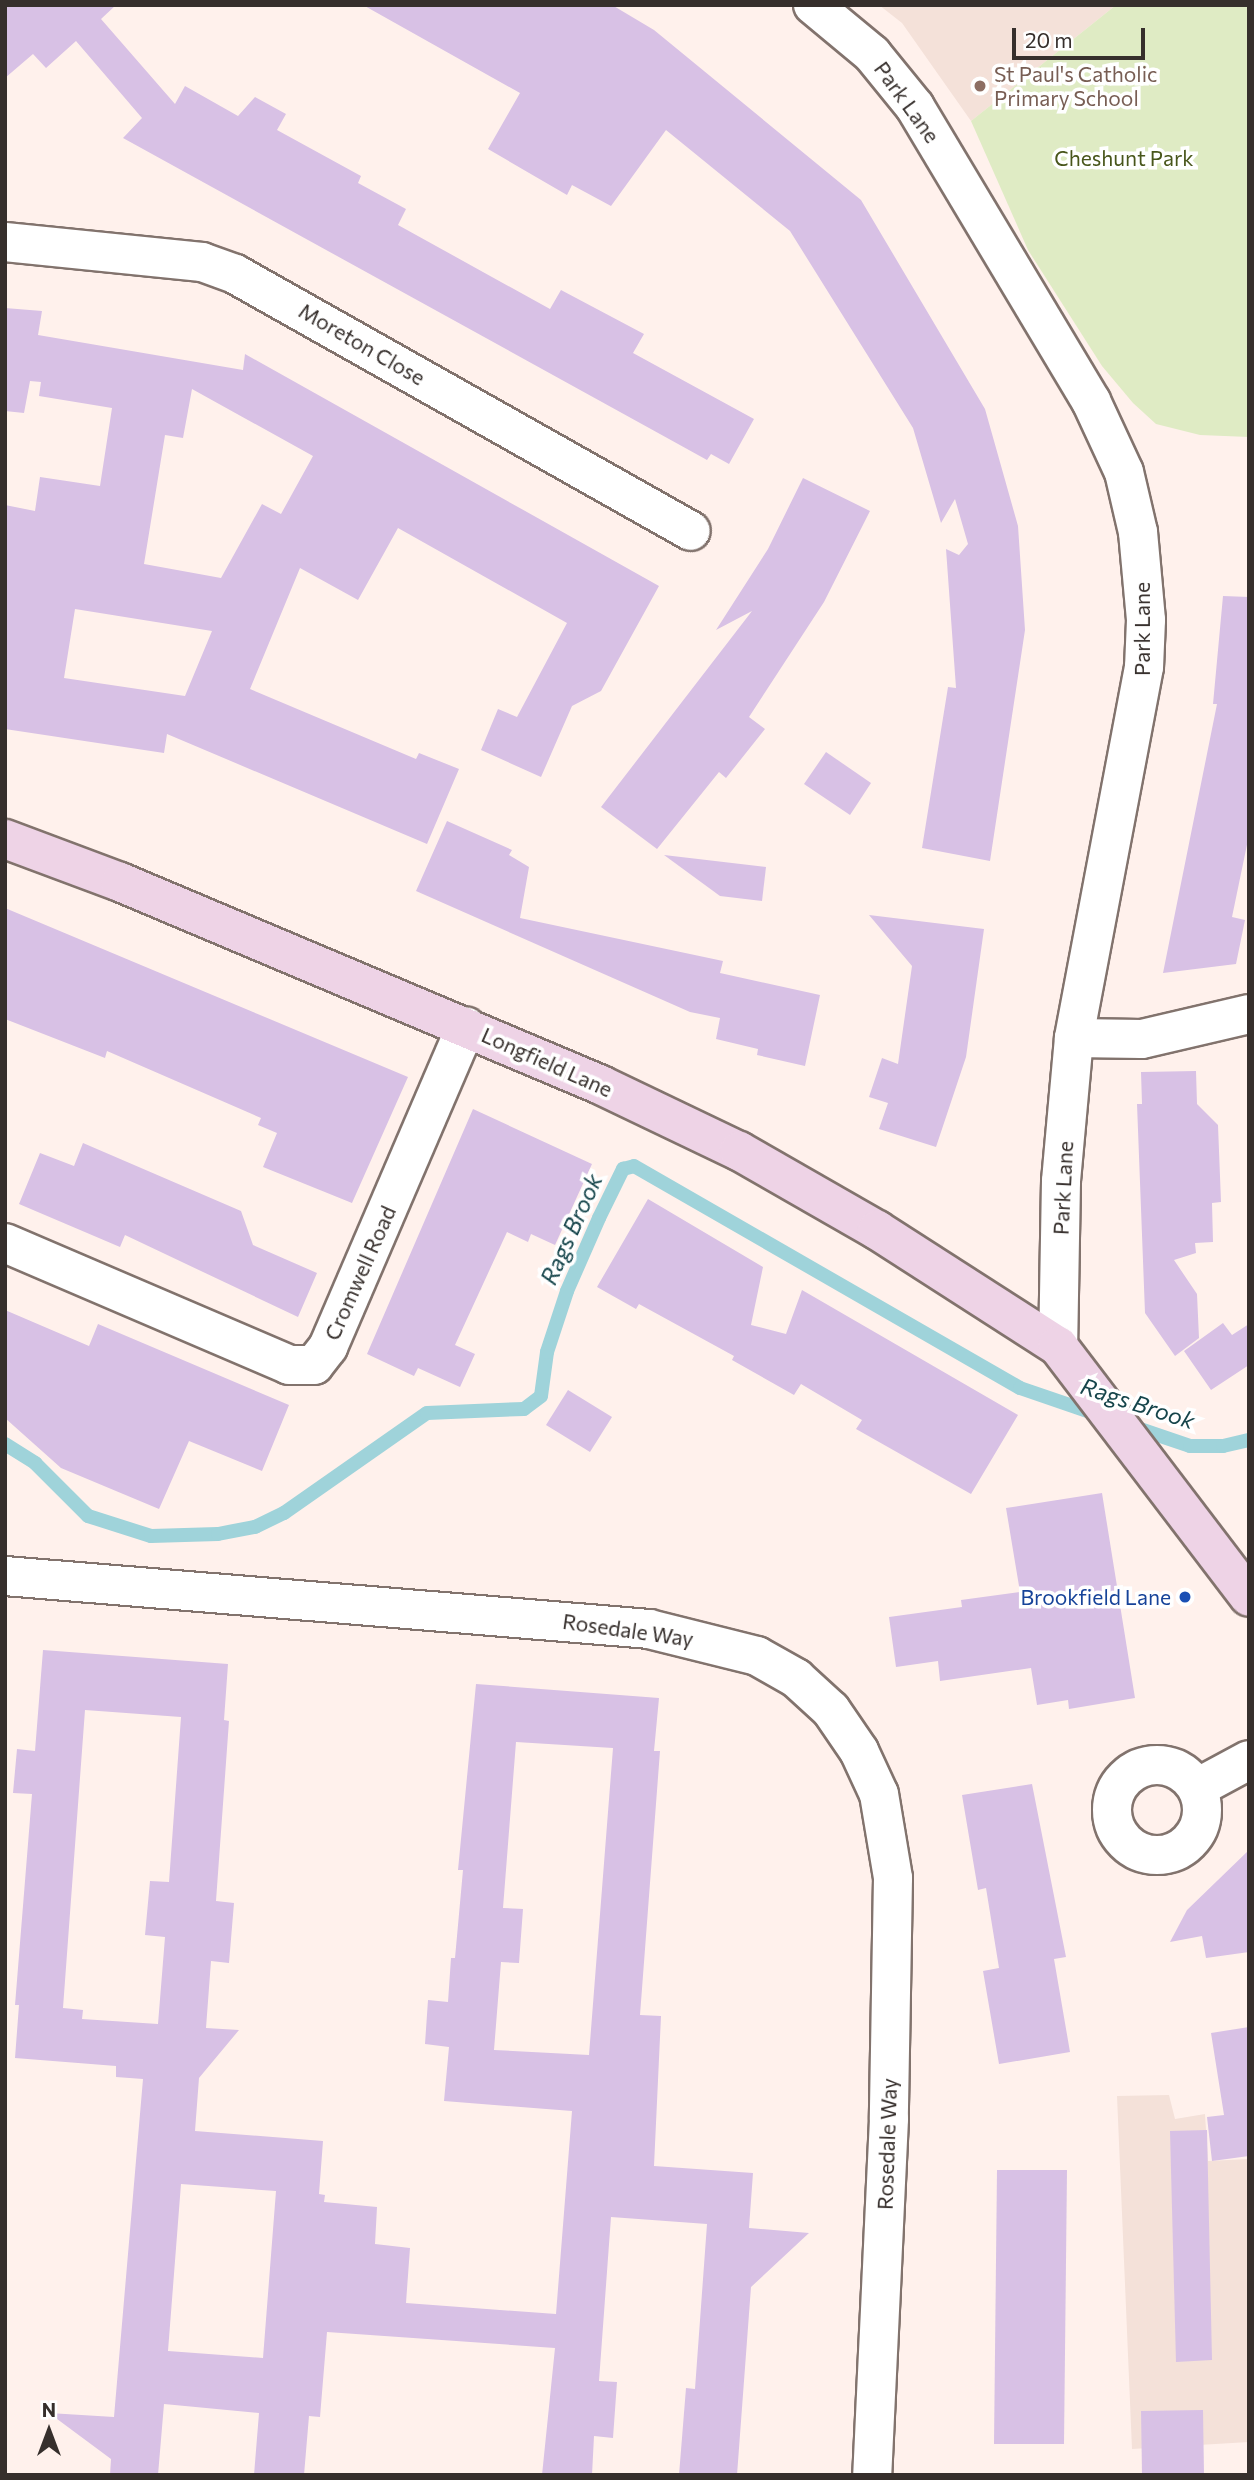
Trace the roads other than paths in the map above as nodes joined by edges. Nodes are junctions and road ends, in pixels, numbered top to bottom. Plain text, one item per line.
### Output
1 (813, 5) edge
2 (5, 242) edge
3 (691, 531) dead end
4 (5, 839) edge
5 (1249, 1014) edge
6 (466, 1026) junction
7 (1074, 1038) junction
8 (5, 1243) edge
9 (1058, 1346) junction
10 (5, 1576) edge
11 (1249, 1597) edge
12 (1249, 1760) edge
13 (1197, 1788) dead end
14 (872, 2475) edge

1 - 7 street, Park Lane
2 - 3 street, Moreton Close
4 - 6 street, Longfield Lane
5 - 7 street
6 - 8 street, Cromwell Road
6 - 9 street, Longfield Lane
7 - 9 street, Park Lane
9 - 11 street, Longfield Lane
10 - 14 street, Rosedale Way
12 - 13 street

